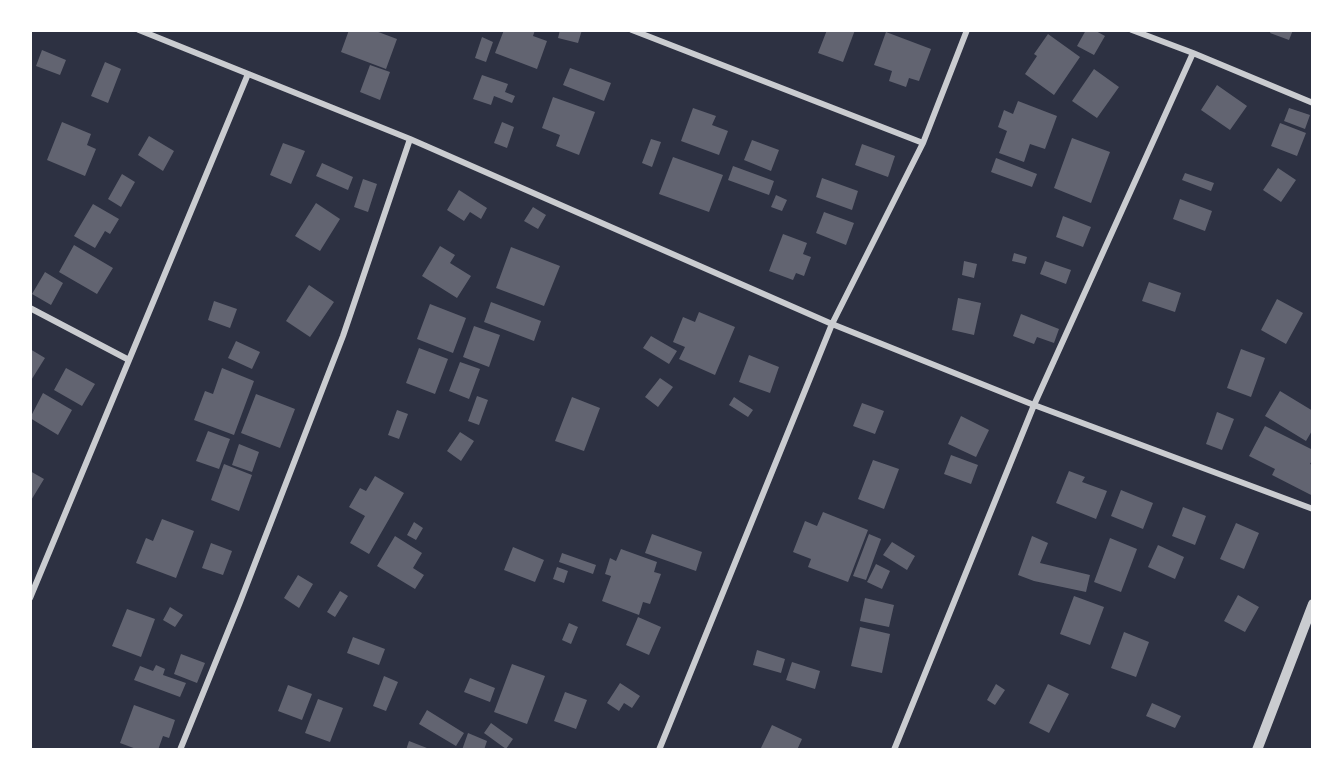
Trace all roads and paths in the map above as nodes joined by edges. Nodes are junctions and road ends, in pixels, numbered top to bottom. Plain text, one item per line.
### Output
1 (139, 30) edge
2 (632, 30) edge
3 (967, 30) edge
4 (1132, 30) edge
5 (1192, 53) junction
6 (248, 74) junction
7 (1313, 103) edge
8 (410, 139) junction
9 (923, 143) junction
10 (30, 308) edge
11 (832, 324) junction
12 (129, 360) junction
13 (1034, 405) junction
14 (1313, 509) edge
15 (30, 598) edge
16 (1313, 604) edge
17 (180, 750) edge
18 (659, 750) edge
19 (894, 750) edge
20 (1257, 750) edge

1 - 6 street
2 - 9 street
3 - 9 street
4 - 5 street
5 - 7 street
5 - 13 street
6 - 8 street
6 - 12 street
8 - 11 street
8 - 17 street
9 - 11 street
10 - 12 street
11 - 13 street
11 - 18 street
12 - 15 street
13 - 14 street
13 - 19 street
16 - 20 street

